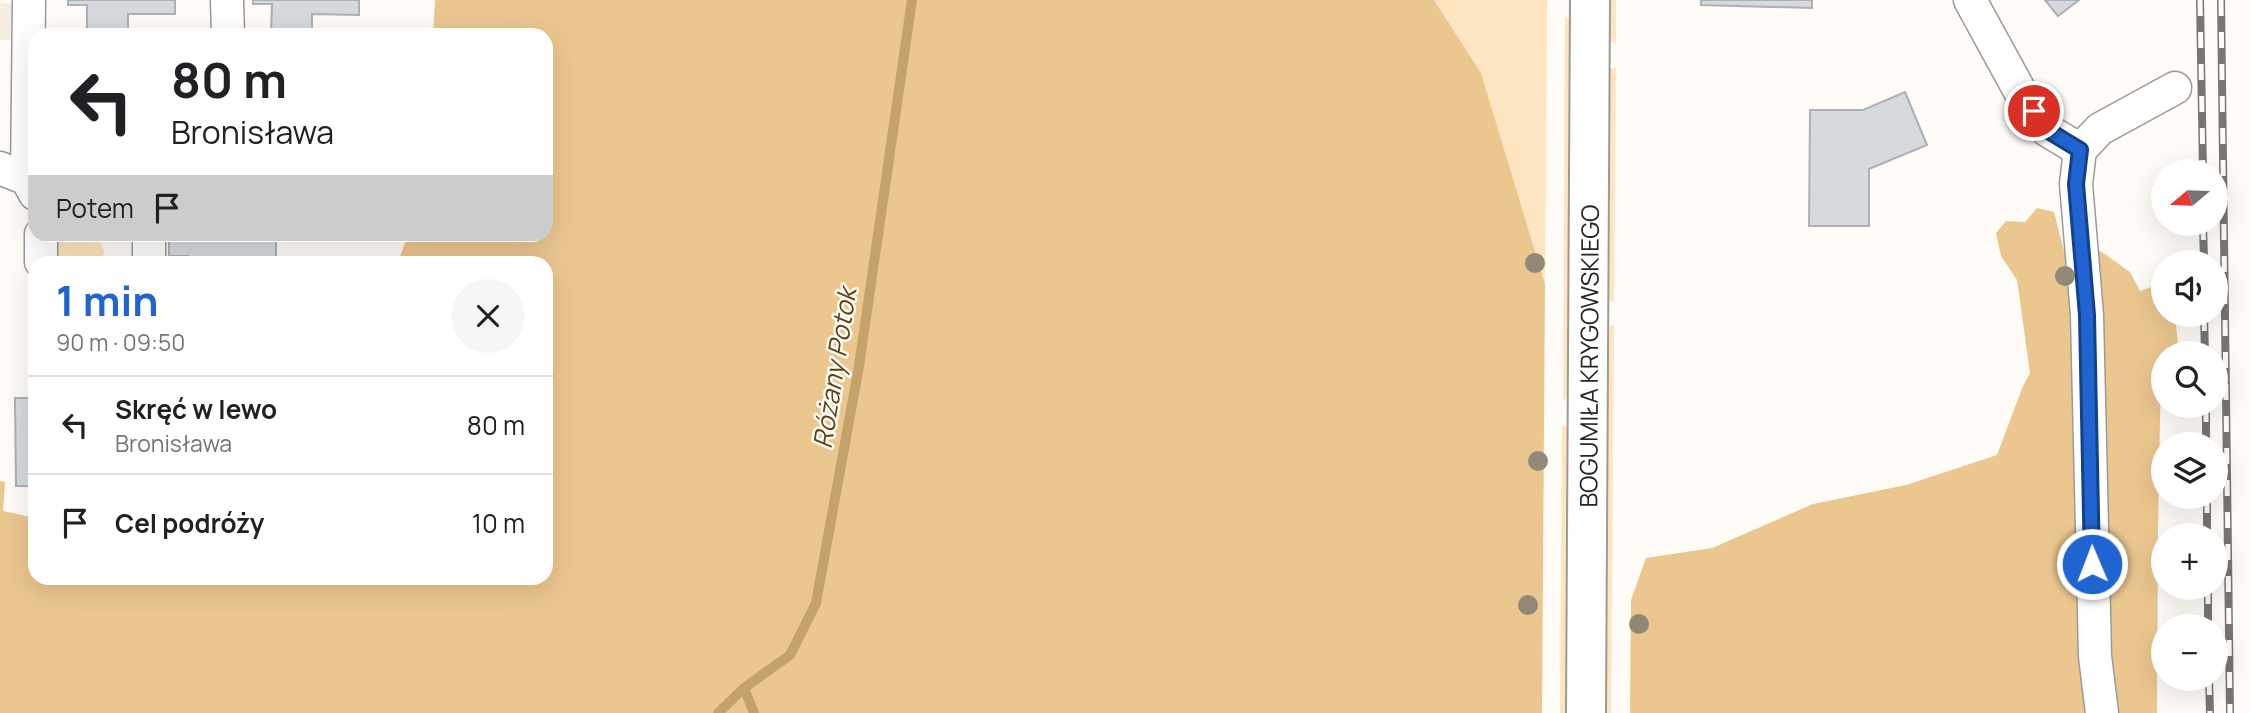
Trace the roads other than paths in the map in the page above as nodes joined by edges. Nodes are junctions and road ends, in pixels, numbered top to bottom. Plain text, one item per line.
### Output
1 (29, 0) edge
2 (227, 0) edge
3 (1590, 0) edge
4 (1970, 0) edge
5 (228, 28) edge
6 (2175, 88) dead end
7 (2080, 150) junction
8 (21, 180) edge
9 (1586, 713) edge
10 (2102, 713) edge

1 - 8 street
2 - 5 street
3 - 9 street, BOGUMIŁA KRYGOWSKIEGO
4 - 7 street
6 - 7 street
7 - 10 street

